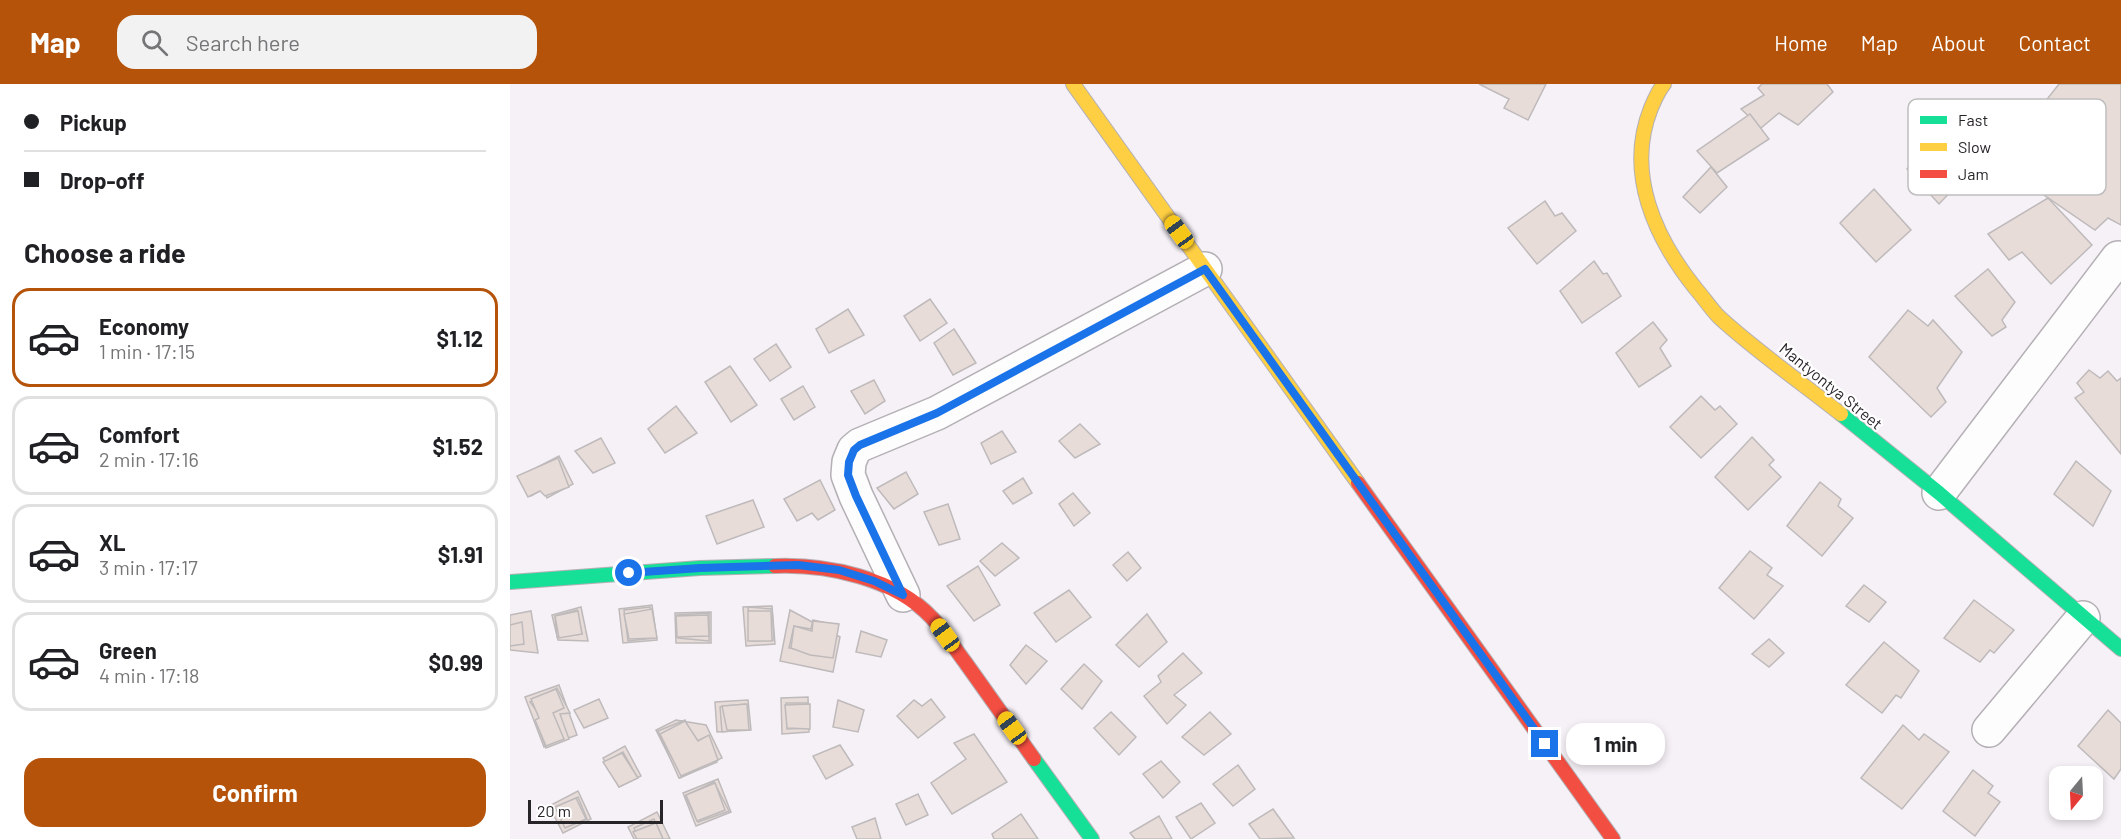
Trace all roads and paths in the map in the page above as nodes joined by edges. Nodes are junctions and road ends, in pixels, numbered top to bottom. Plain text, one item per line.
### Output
1 (1073, 84) edge
2 (1664, 84) edge
3 (2118, 258) dead end
4 (1205, 269) junction
5 (1939, 493) junction
6 (510, 582) edge
7 (903, 595) junction
8 (2083, 618) junction
9 (2121, 648) edge
10 (1989, 730) dead end
11 (1092, 839) edge
12 (1613, 839) edge

1 - 4 street
2 - 5 street, Mantyontya Street
3 - 5 street
4 - 7 street
4 - 12 street
5 - 8 street, Mantyontya Street
6 - 7 street
7 - 11 street
8 - 9 street, Mantyontya Street
8 - 10 street

